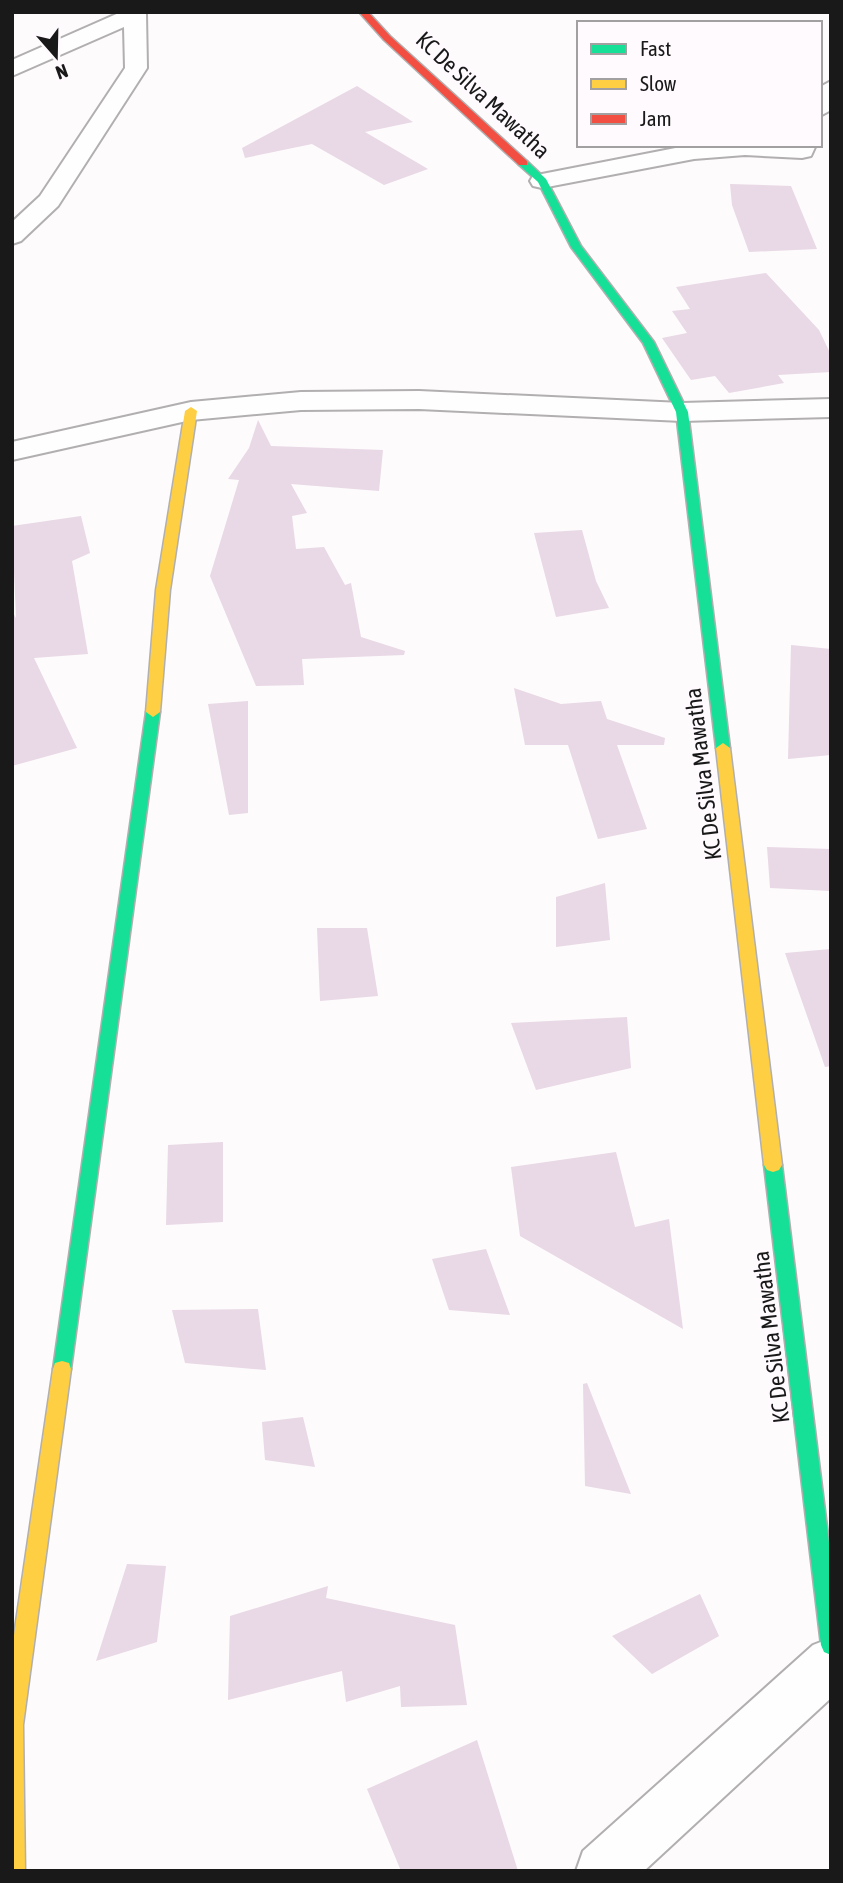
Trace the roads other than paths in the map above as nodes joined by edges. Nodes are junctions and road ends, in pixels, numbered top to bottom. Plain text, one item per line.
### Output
1 (363, 12) edge
2 (12, 69) edge
3 (831, 88) edge
4 (822, 106) edge
5 (803, 148) edge
6 (831, 153) edge
7 (542, 181) junction
8 (12, 236) edge
9 (831, 408) edge
10 (191, 411) junction
11 (682, 412) junction
12 (12, 451) edge
13 (831, 1645) edge
14 (831, 1663) edge
15 (13, 1871) edge
16 (603, 1871) edge

1 - 7 street, KC De Silva Mawatha
2 - 8 street
3 - 4 street
5 - 6 street
5 - 7 street
7 - 11 street, KC De Silva Mawatha
9 - 11 street
10 - 11 street
10 - 12 street
10 - 15 street
11 - 13 street, KC De Silva Mawatha
14 - 16 street

